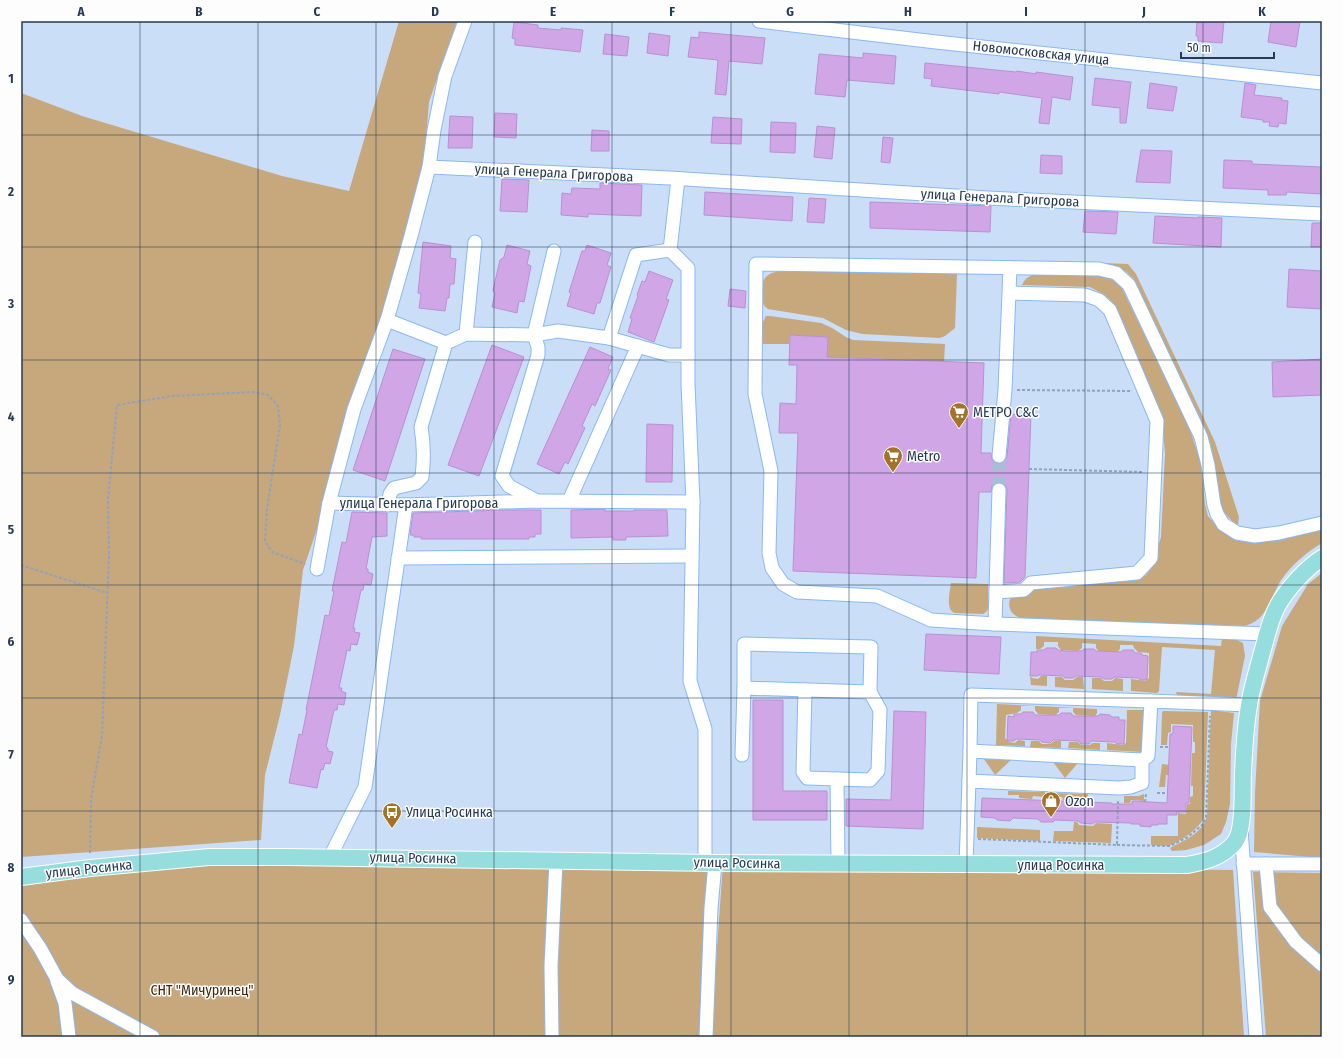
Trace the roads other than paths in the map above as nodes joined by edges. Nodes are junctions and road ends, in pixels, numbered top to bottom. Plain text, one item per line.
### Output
1 (465, 21) edge
2 (759, 21) edge
3 (1322, 83) edge
4 (429, 167) junction
5 (678, 179) junction
6 (1322, 214) edge
7 (475, 242) dead end
8 (670, 250) junction
9 (554, 251) dead end
10 (1010, 268) junction
11 (1010, 293) junction
12 (387, 320) junction
13 (466, 334) junction
14 (534, 335) junction
15 (609, 338) junction
16 (446, 343) junction
17 (638, 346) junction
18 (688, 355) junction
19 (999, 456) tunnel mouth
20 (999, 490) tunnel mouth
21 (537, 501) junction
22 (569, 501) junction
23 (693, 502) junction
24 (329, 503) junction
25 (388, 505) junction
26 (406, 505) junction
27 (1322, 523) edge
28 (691, 556) junction
29 (398, 558) junction
30 (1322, 558) edge
31 (317, 569) road end
32 (996, 592) junction
33 (995, 624) junction
34 (1267, 634) junction
35 (744, 688) junction
36 (805, 690) junction
37 (870, 692) junction
38 (1151, 701) junction
39 (1249, 705) junction
40 (970, 751) junction
41 (742, 755) dead end
42 (1142, 760) junction
43 (838, 779) junction
44 (969, 780) junction
45 (1241, 826) junction
46 (330, 857) junction
47 (556, 861) junction
48 (710, 863) junction
49 (838, 864) junction
50 (966, 864) junction
51 (1243, 864) junction
52 (1266, 864) junction
53 (1322, 864) edge
54 (21, 877) edge
55 (21, 920) edge
56 (1322, 965) edge
57 (57, 979) junction
58 (69, 1037) edge
59 (153, 1037) edge
60 (552, 1037) edge
61 (706, 1037) edge
62 (1256, 1037) edge

1 - 4 street, улица Генерала Григорова
2 - 3 street, Новомосковская улица
4 - 5 street, улица Генерала Григорова
4 - 12 street, улица Генерала Григорова
5 - 6 street, улица Генерала Григорова
5 - 8 street
7 - 13 street
8 - 15 street
8 - 18 street
9 - 14 street
10 - 11 street
10 - 27 street
10 - 33 street
11 - 19 street
11 - 32 street
12 - 16 street
12 - 24 street, улица Генерала Григорова
13 - 14 street
13 - 16 street
14 - 15 street
14 - 21 street
15 - 17 street
16 - 25 street
17 - 18 street
17 - 22 street
18 - 23 street
20 - 32 street
21 - 22 street, улица Генерала Григорова
21 - 26 street, улица Генерала Григорова
22 - 23 street, улица Генерала Григорова
23 - 28 street
24 - 25 street, улица Генерала Григорова
24 - 31 street
25 - 26 street, улица Генерала Григорова
26 - 29 street
28 - 29 street
28 - 48 street
29 - 46 street
30 - 34 main road, улица Росинка
32 - 33 street
33 - 34 street
34 - 39 main road, улица Росинка
35 - 36 street
35 - 37 street
35 - 41 street
36 - 37 street
36 - 43 street
37 - 43 street
38 - 39 street
38 - 40 street
38 - 42 street
39 - 45 main road, улица Росинка
40 - 42 street
40 - 44 street
42 - 44 street
43 - 49 street
44 - 50 street
45 - 50 main road, улица Росинка
45 - 51 street
46 - 47 main road, улица Росинка
46 - 54 main road, улица Росинка
47 - 48 main road, улица Росинка
47 - 60 street
48 - 49 main road, улица Росинка
48 - 61 street
49 - 50 main road, улица Росинка
51 - 52 street
51 - 62 street
52 - 53 street
52 - 56 street
55 - 57 street
57 - 58 street
57 - 59 street

